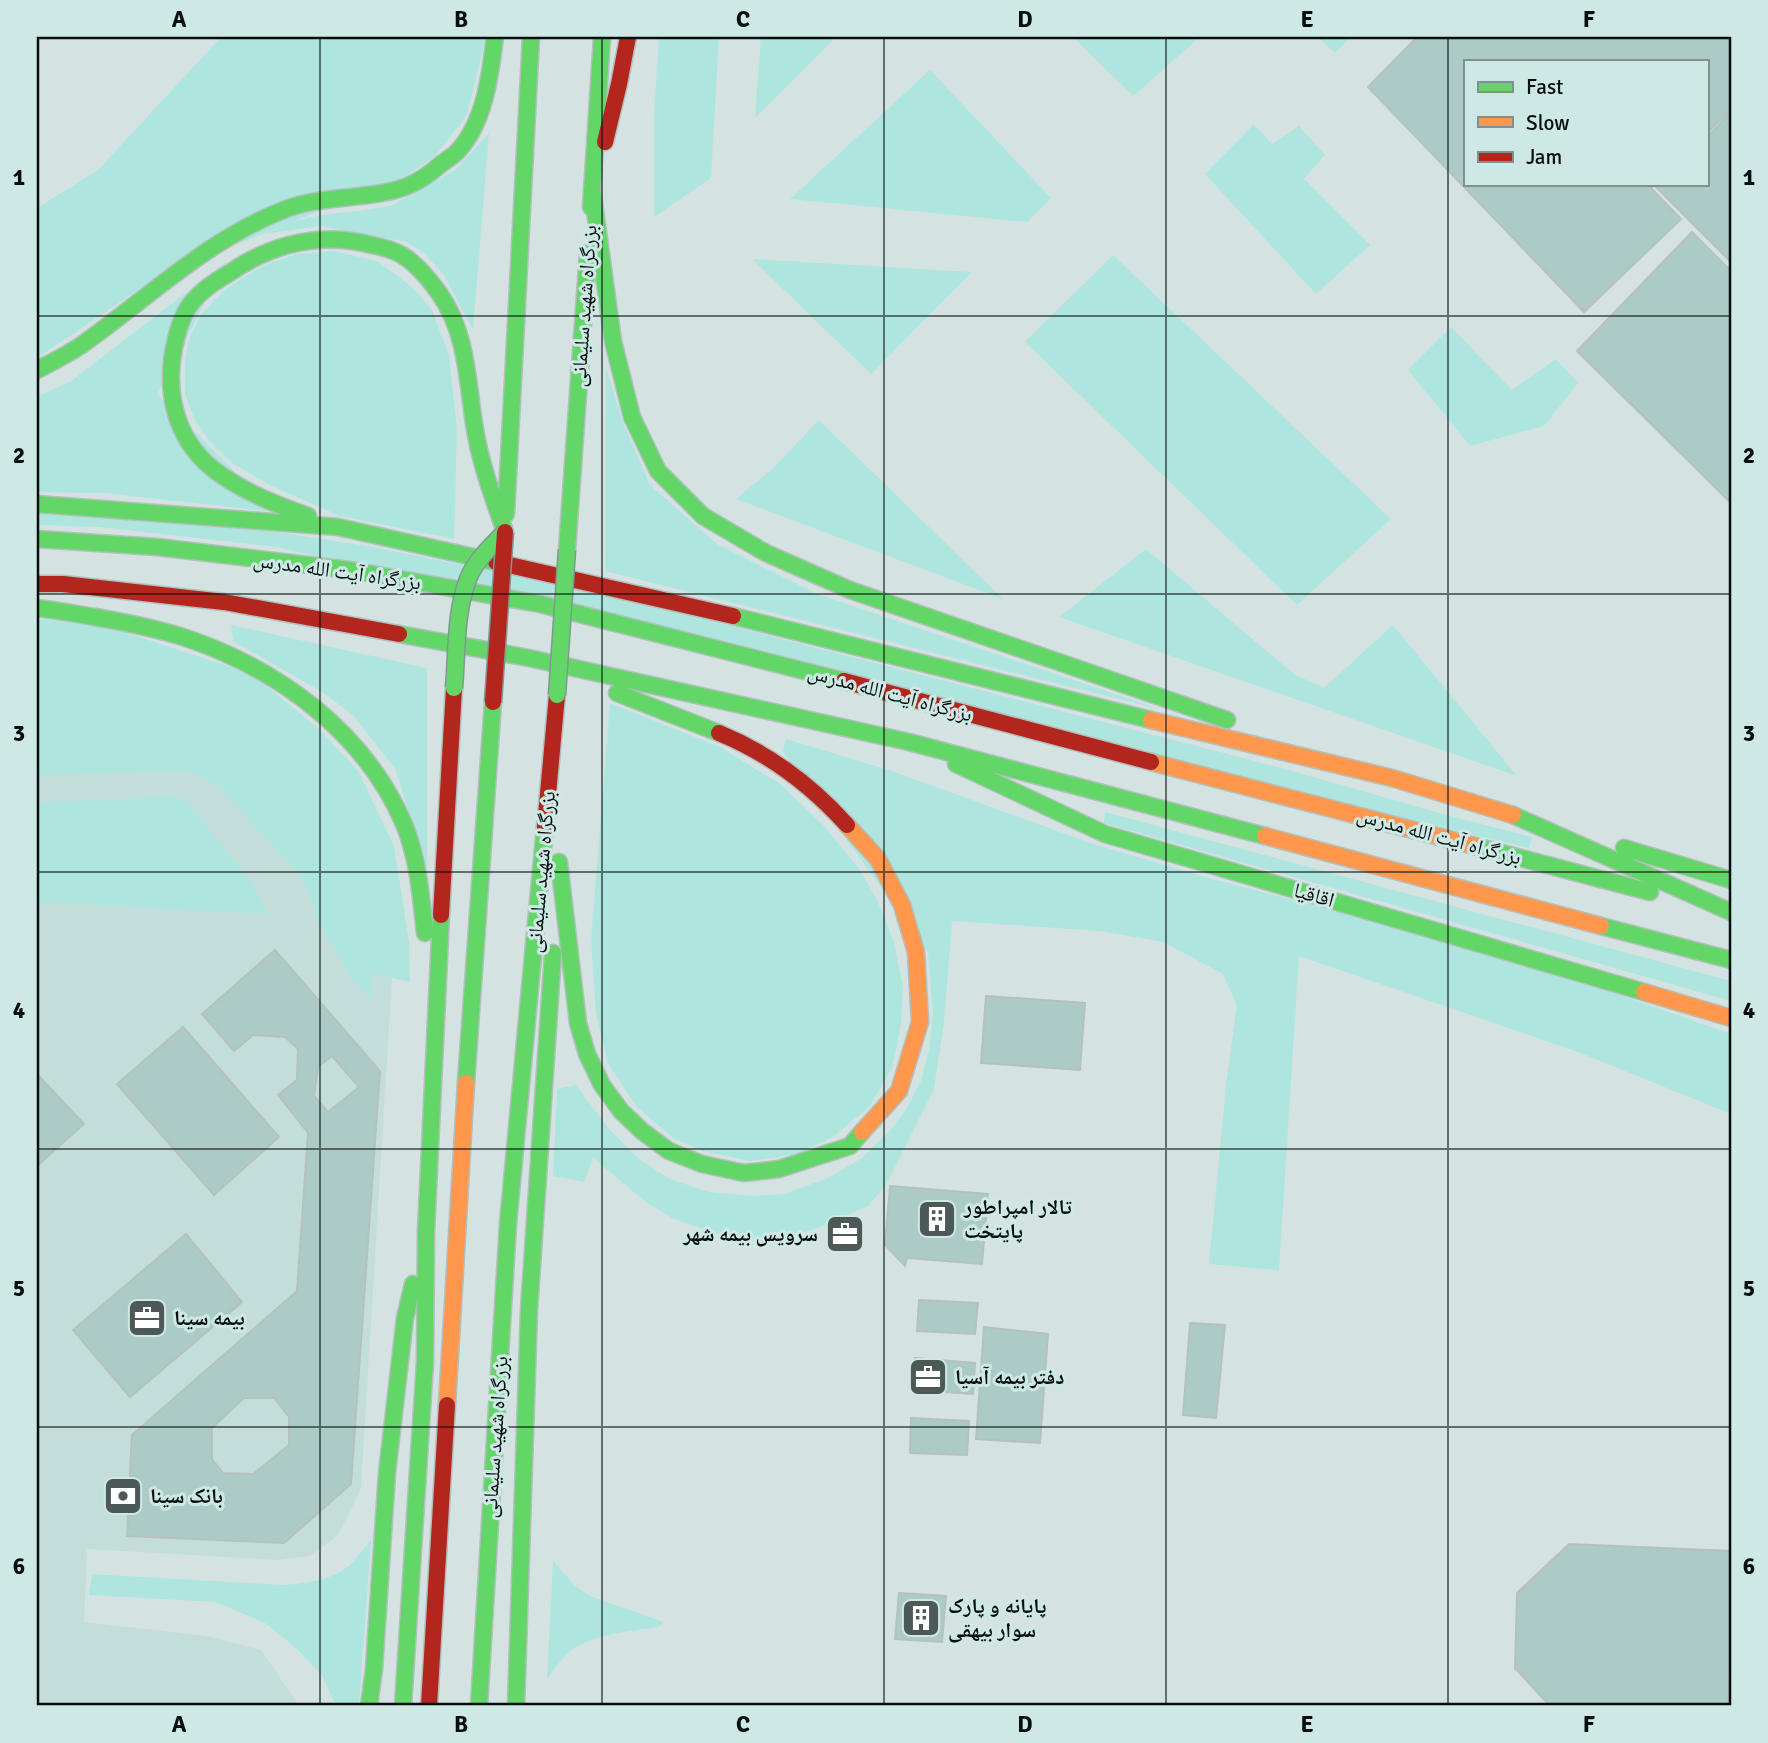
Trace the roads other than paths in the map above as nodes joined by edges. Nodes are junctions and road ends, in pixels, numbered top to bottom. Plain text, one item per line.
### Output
1 (495, 37) edge
2 (531, 37) edge
3 (602, 37) edge
4 (628, 37) edge
5 (592, 189) junction
6 (37, 370) edge
7 (37, 504) edge
8 (338, 527) junction
9 (505, 532) junction
10 (37, 539) edge
11 (37, 584) edge
12 (37, 608) edge
13 (529, 658) junction
14 (557, 695) junction
15 (909, 742) junction
16 (1392, 778) junction
17 (565, 780) dead end
18 (1505, 812) junction
19 (1731, 880) edge
20 (1731, 913) edge
21 (1731, 960) edge
22 (435, 1015) junction
23 (1731, 1018) edge
24 (426, 1232) junction
25 (369, 1706) edge
26 (401, 1706) edge
27 (429, 1706) edge
28 (479, 1706) edge
29 (516, 1706) edge

1 - 6 main road
2 - 9 main road
3 - 5 main road, بزرگراه شهید سلیمانی
4 - 5 main road
5 - 14 main road, بزرگراه شهید سلیمانی, bridge
5 - 16 main road
7 - 8 main road
8 - 9 main road
8 - 16 main road
9 - 22 main road, bridge
9 - 27 main road, bridge
10 - 20 main road, بزرگراه آیت الله مدرس
11 - 13 main road, بزرگراه آیت الله مدرس
12 - 22 main road
13 - 15 main road, بزرگراه آیت الله مدرس
13 - 29 main road
14 - 17 main road
14 - 28 main road, بزرگراه شهید سلیمانی
15 - 21 main road, بزرگراه آیت الله مدرس
15 - 23 main road, اقاقیا
16 - 18 main road
18 - 19 main road
18 - 20 main road
22 - 24 main road
24 - 25 main road
24 - 26 main road

